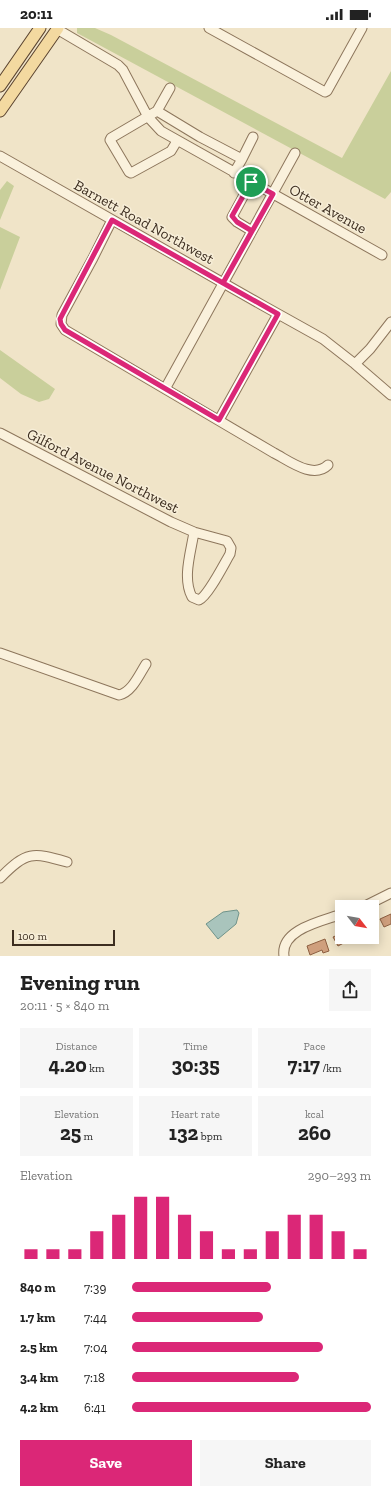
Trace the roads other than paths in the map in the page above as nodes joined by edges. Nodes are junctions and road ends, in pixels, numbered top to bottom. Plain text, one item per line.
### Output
1 (40, 28) edge
2 (57, 28) edge
3 (209, 28) edge
4 (362, 28) edge
5 (22, 55) junction
6 (34, 63) junction
7 (0, 86) edge
8 (170, 88) dead end
9 (0, 111) edge
10 (157, 111) junction
11 (148, 117) junction
12 (254, 137) dead end
13 (177, 141) junction
14 (295, 153) dead end
15 (0, 156) edge
16 (242, 159) junction
17 (234, 173) junction
18 (251, 182) junction
19 (273, 194) junction
20 (112, 220) junction
21 (252, 231) junction
22 (382, 255) dead end
23 (223, 283) junction
24 (278, 314) junction
25 (391, 322) edge
26 (355, 364) junction
27 (165, 389) junction
28 (391, 395) edge
29 (219, 420) junction
30 (0, 433) edge
31 (328, 465) dead end
32 (194, 532) junction
33 (0, 653) edge
34 (146, 664) dead end
35 (67, 862) dead end
36 (0, 878) edge
37 (391, 893) edge
38 (377, 900) edge
39 (335, 917) edge
40 (284, 956) edge

1 - 5 main road
2 - 6 main road
2 - 11 street, Otter Avenue
3 - 4 street
5 - 6 street
5 - 7 main road
6 - 9 main road
8 - 10 street
10 - 11 street
10 - 16 street
11 - 13 street, Otter Avenue
11 - 13 street
12 - 16 street
13 - 17 street, Otter Avenue
14 - 19 street
15 - 20 street, Barnett Road Northwest
16 - 17 street
17 - 18 street, Otter Avenue
18 - 19 street, Otter Avenue
18 - 21 street
19 - 21 street
19 - 22 street, Otter Avenue
20 - 23 street, Barnett Road Northwest
20 - 27 street
21 - 23 street
23 - 24 street, Barnett Road Northwest
23 - 27 street
24 - 26 street, Barnett Road Northwest
24 - 29 street
25 - 26 street
26 - 28 street, Barnett Road Northwest
27 - 29 street
29 - 31 street
30 - 32 street, Gilford Avenue Northwest
32 - 32 street, Gilford Avenue Northwest
33 - 34 street
35 - 36 street
37 - 38 street
39 - 40 street

